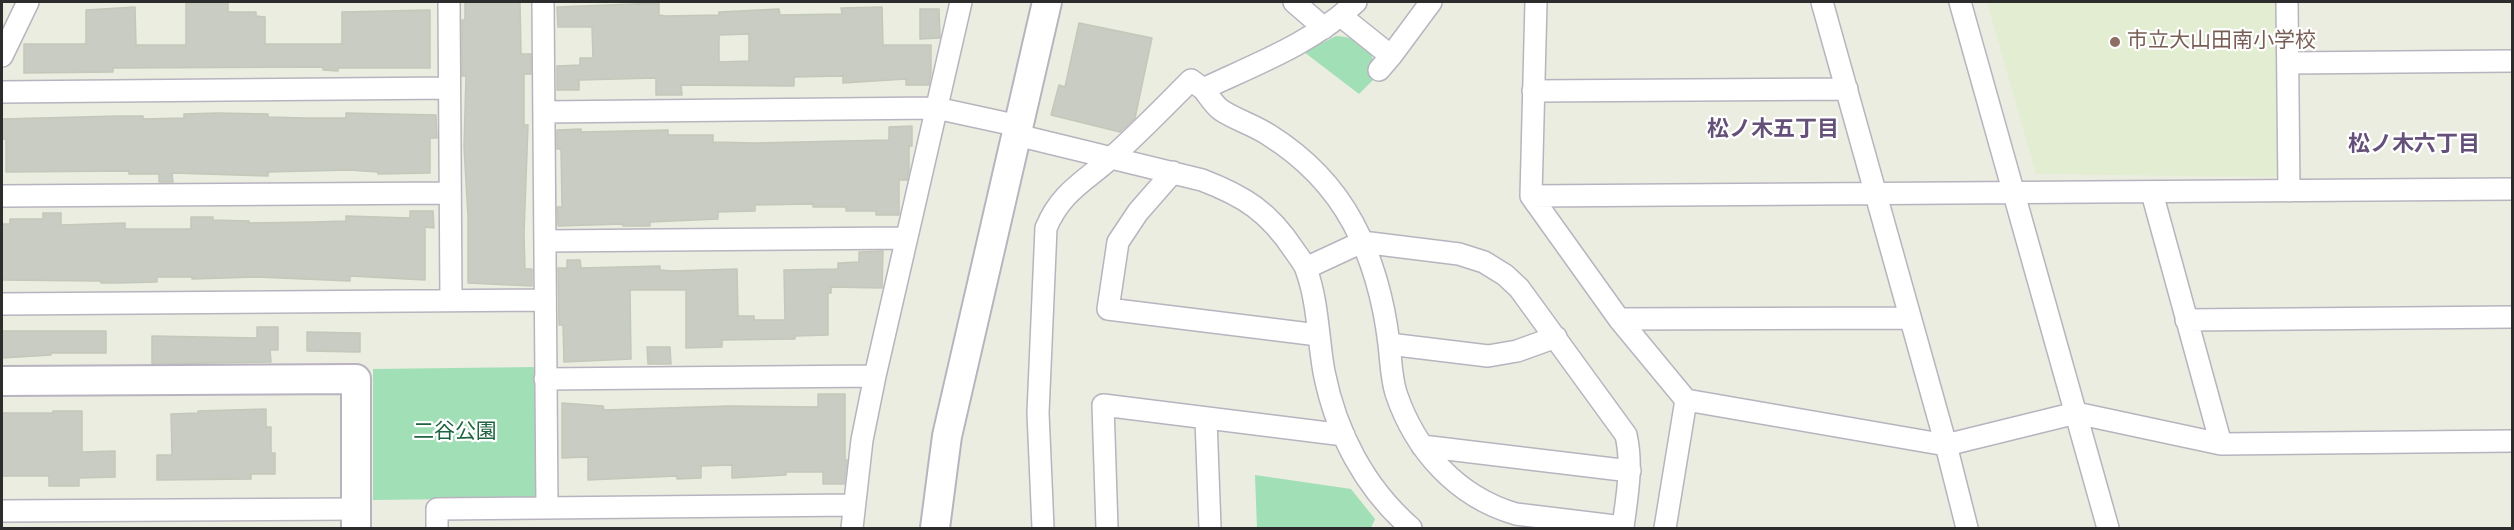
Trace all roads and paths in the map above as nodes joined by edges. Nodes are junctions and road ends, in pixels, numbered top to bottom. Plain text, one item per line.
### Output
1 (28, 2) edge
2 (449, 2) edge
3 (543, 2) edge
4 (960, 2) edge
5 (1047, 2) edge
6 (1294, 2) edge
7 (1431, 2) edge
8 (1536, 2) edge
9 (1822, 2) edge
10 (1960, 2) edge
11 (2287, 2) edge
12 (1340, 15) edge
13 (3, 48) edge
14 (2512, 61) edge
15 (2288, 63) junction
16 (449, 88) junction
17 (1203, 89) junction
18 (1847, 89) junction
19 (1533, 91) junction
20 (2, 92) edge
21 (936, 108) junction
22 (544, 112) junction
23 (1018, 131) junction
24 (1111, 158) junction
25 (1173, 172) junction
26 (2512, 189) edge
27 (2289, 191) junction
28 (450, 193) junction
29 (2152, 193) junction
30 (1876, 194) junction
31 (2014, 194) junction
32 (2, 196) edge
33 (1531, 196) junction
34 (906, 238) junction
35 (545, 241) junction
36 (1362, 242) junction
37 (1306, 268) junction
38 (451, 300) junction
39 (545, 300) junction
40 (2, 304) edge
41 (2512, 317) edge
42 (1910, 318) junction
43 (1619, 319) junction
44 (2186, 320) junction
45 (1318, 335) junction
46 (1556, 337) junction
47 (1389, 344) junction
48 (875, 376) junction
49 (545, 379) junction
50 (2, 381) edge
51 (1686, 400) junction
52 (2076, 413) junction
53 (1206, 419) junction
54 (1344, 435) junction
55 (2512, 441) edge
56 (2221, 444) junction
57 (1946, 445) junction
58 (1422, 446) junction
59 (1630, 471) junction
60 (854, 505) junction
61 (547, 508) junction
62 (2, 512) edge
63 (356, 519) edge
64 (1400, 525) edge
65 (436, 528) edge
66 (852, 528) edge
67 (935, 528) edge
68 (1043, 528) edge
69 (1107, 528) edge
70 (1210, 528) edge
71 (1665, 528) edge
72 (1966, 528) edge
73 (2108, 528) edge

1 - 13 street
2 - 16 street
3 - 22 street
4 - 21 street
5 - 23 street
6 - 12 street
7 - 12 street
8 - 19 street
9 - 18 street
10 - 31 street
11 - 15 street
12 - 17 street
14 - 15 street
15 - 27 street
16 - 20 street
16 - 28 street
17 - 24 street
17 - 36 street
18 - 19 street
18 - 30 street
19 - 33 street
21 - 22 street
21 - 23 street
21 - 34 street
22 - 35 street
23 - 24 street
23 - 67 street
24 - 25 street
24 - 68 street
25 - 37 street
25 - 45 street
26 - 27 street
27 - 29 street
28 - 32 street
28 - 38 street
29 - 31 street
29 - 44 street
30 - 31 street
30 - 33 street
30 - 42 street
31 - 52 street
33 - 43 street
34 - 35 street
34 - 48 street
35 - 39 street
36 - 37 street
36 - 46 street
36 - 47 street
37 - 45 street
38 - 39 street
38 - 40 street
39 - 49 street
41 - 44 street
42 - 43 street
42 - 57 street
43 - 51 street
44 - 56 street
45 - 54 street
46 - 47 street
46 - 59 street
47 - 58 street
48 - 49 street
48 - 60 street
49 - 61 street
50 - 63 street
51 - 57 street
51 - 71 street
52 - 56 street
52 - 57 street
52 - 73 street
53 - 54 street
53 - 69 street
53 - 70 street
54 - 64 street
55 - 56 street
57 - 72 street
58 - 59 street
58 - 59 street
60 - 61 street
60 - 66 street
61 - 65 street
62 - 63 street

